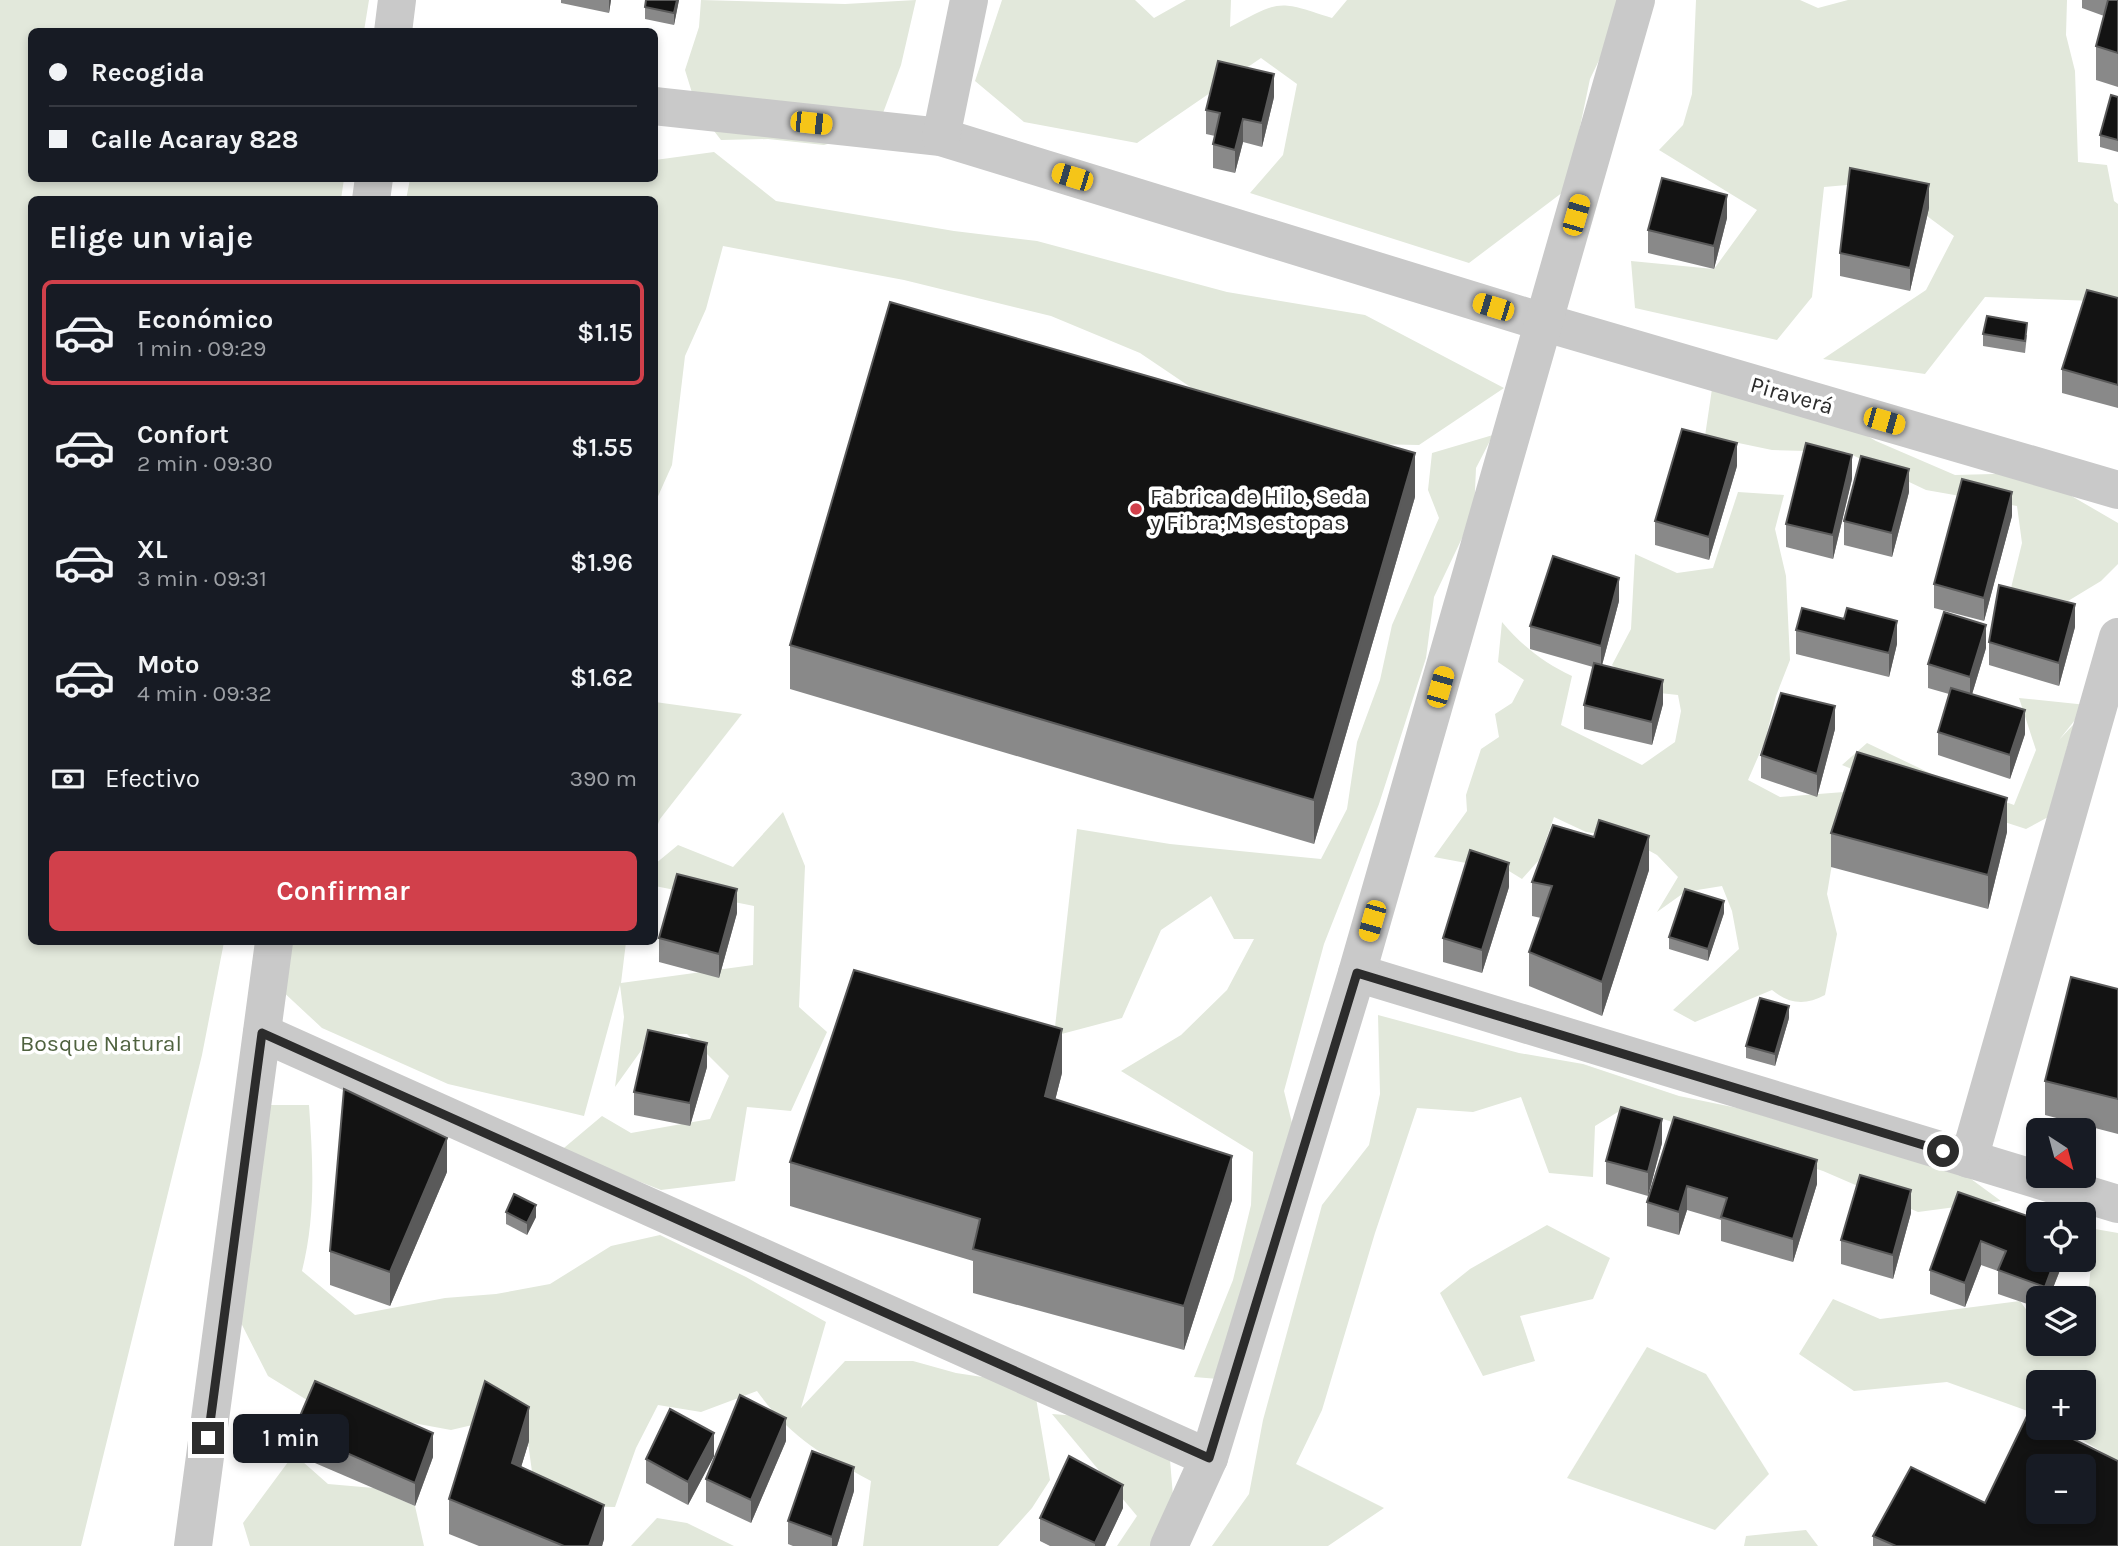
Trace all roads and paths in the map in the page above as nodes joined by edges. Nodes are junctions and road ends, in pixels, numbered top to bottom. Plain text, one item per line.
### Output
1 (397, 0) edge
2 (969, 0) edge
3 (1636, 0) edge
4 (394, 28) edge
5 (658, 106) edge
6 (941, 137) junction
7 (1546, 323) junction
8 (2118, 490) edge
9 (2118, 637) edge
10 (274, 945) edge
11 (1357, 973) junction
12 (262, 1033) junction
13 (1969, 1159) junction
14 (2118, 1204) edge
15 (1209, 1458) junction
16 (193, 1546) edge
17 (1169, 1546) edge

1 - 4 street
2 - 6 street
3 - 7 street
5 - 6 street, Piraverá
6 - 7 street, Piraverá
7 - 8 street, Piraverá
7 - 11 street
9 - 13 street
10 - 12 street
11 - 13 street
11 - 15 street
12 - 15 street
12 - 16 street
13 - 14 street
15 - 17 street

